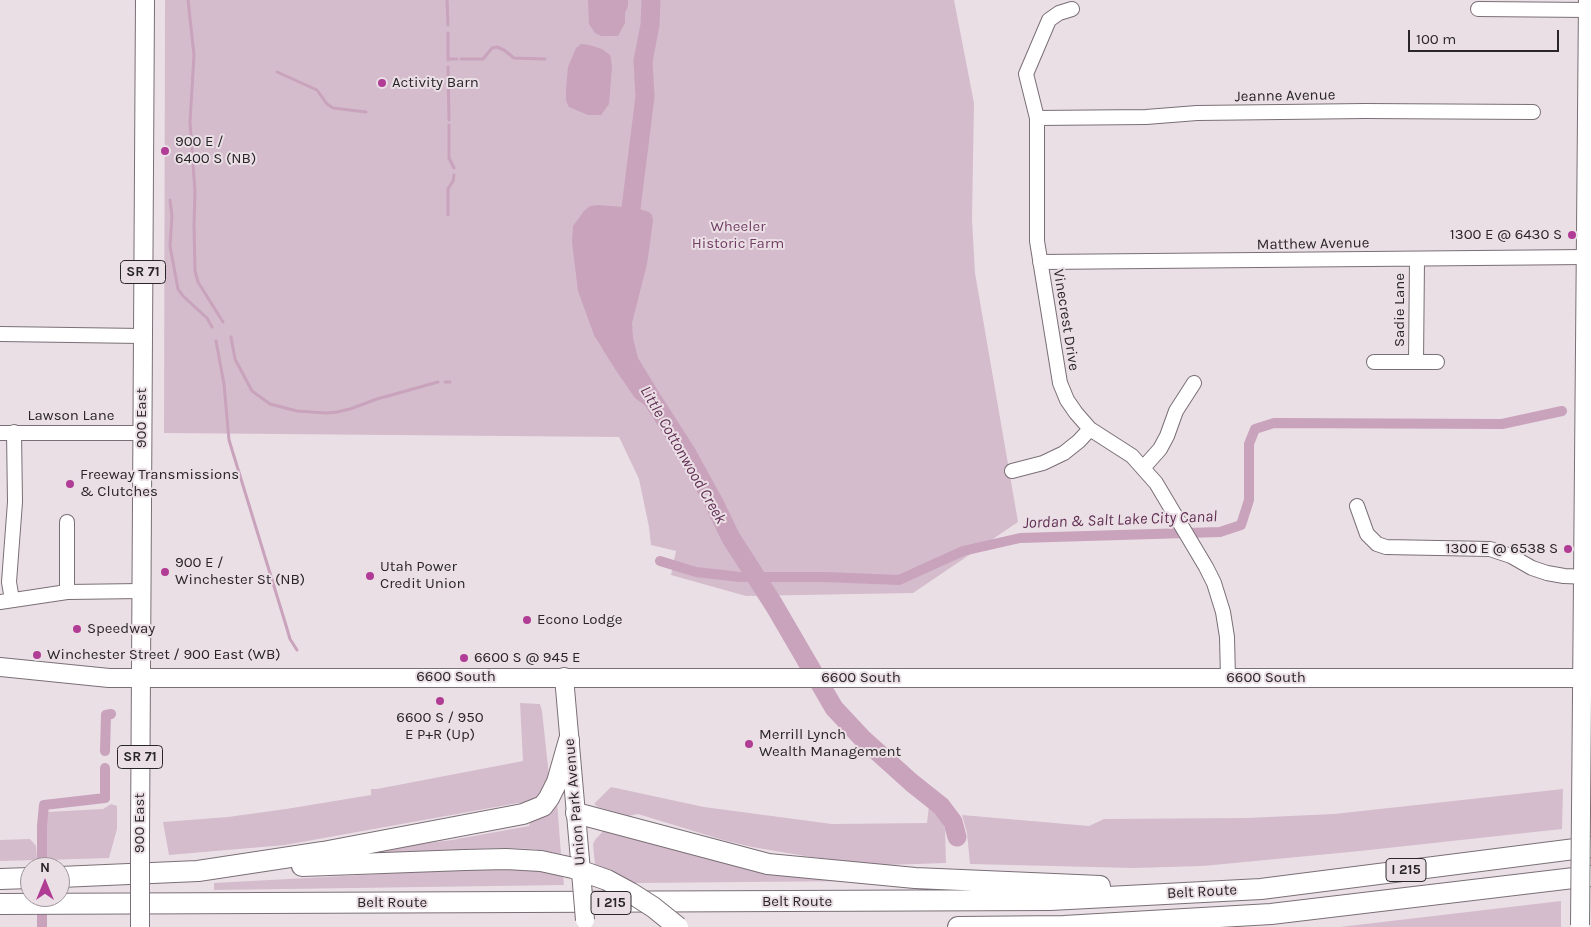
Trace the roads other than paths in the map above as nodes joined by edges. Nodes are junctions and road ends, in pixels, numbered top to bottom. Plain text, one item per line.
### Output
1 (145, 0) edge
2 (1588, 5) edge
3 (1072, 9) dead end
4 (1478, 9) dead end
5 (1533, 112) dead end
6 (1037, 118) junction
7 (1589, 150) edge
8 (1586, 257) junction
9 (1416, 259) junction
10 (1040, 262) junction
11 (0, 334) edge
12 (142, 336) junction
13 (1374, 362) dead end
14 (1416, 362) junction
15 (1437, 362) dead end
16 (1194, 383) dead end
17 (1090, 429) junction
18 (7, 433) edge
19 (142, 433) junction
20 (1144, 467) junction
21 (1012, 471) dead end
22 (1357, 506) dead end
23 (67, 522) dead end
24 (1587, 577) edge
25 (141, 591) junction
26 (67, 592) junction
27 (6, 601) edge
28 (0, 667) edge
29 (564, 677) junction
30 (140, 678) junction
31 (1228, 678) junction
32 (1582, 678) junction
33 (570, 740) junction
34 (576, 813) junction
35 (1591, 847) edge
36 (198, 871) junction
37 (1591, 876) edge
38 (70, 877) edge
39 (20, 878) edge
40 (0, 879) edge
41 (1554, 880) junction
42 (1222, 891) junction
43 (0, 904) edge
44 (1580, 926) edge
45 (140, 927) edge
46 (586, 927) edge
47 (678, 927) edge
48 (958, 927) edge
49 (1238, 927) edge

1 - 12 main road, 900 East / SR 71
2 - 4 street
2 - 7 main road
3 - 6 street, Vinecrest Drive
5 - 6 street, Jeanne Avenue
6 - 10 street, Vinecrest Drive
7 - 8 main road
8 - 9 street, Matthew Avenue
8 - 24 main road
9 - 10 street, Matthew Avenue
9 - 14 street, Sadie Lane
10 - 17 street, Vinecrest Drive
11 - 12 street
12 - 19 main road, 900 East / SR 71
13 - 14 street, Sadie Lane
14 - 15 street, Sadie Lane
16 - 20 street
17 - 20 street, Vinecrest Drive
17 - 21 street
18 - 19 street, Lawson Lane
18 - 27 street
19 - 25 main road, 900 East / SR 71
20 - 31 street, Vinecrest Drive
22 - 24 street
23 - 26 street
24 - 32 main road
25 - 26 street
25 - 30 main road, 900 East / SR 71
26 - 27 street
28 - 30 main road, 6600 South
29 - 30 main road, 6600 South
29 - 31 main road, 6600 South
29 - 33 main road, Union Park Avenue
30 - 45 main road, 900 East / SR 71, bridge
31 - 32 main road, 6600 South
32 - 44 main road, bridge
33 - 34 main road, Union Park Avenue
33 - 36 highway
34 - 42 highway
34 - 46 main road, Union Park Avenue, bridge
35 - 42 highway, Belt Route / I 215
36 - 38 highway
36 - 47 highway, bridge
37 - 41 highway, Belt Route / I 215
39 - 40 highway
41 - 48 highway, Belt Route / I 215
41 - 49 highway
42 - 43 highway, Belt Route / I 215

